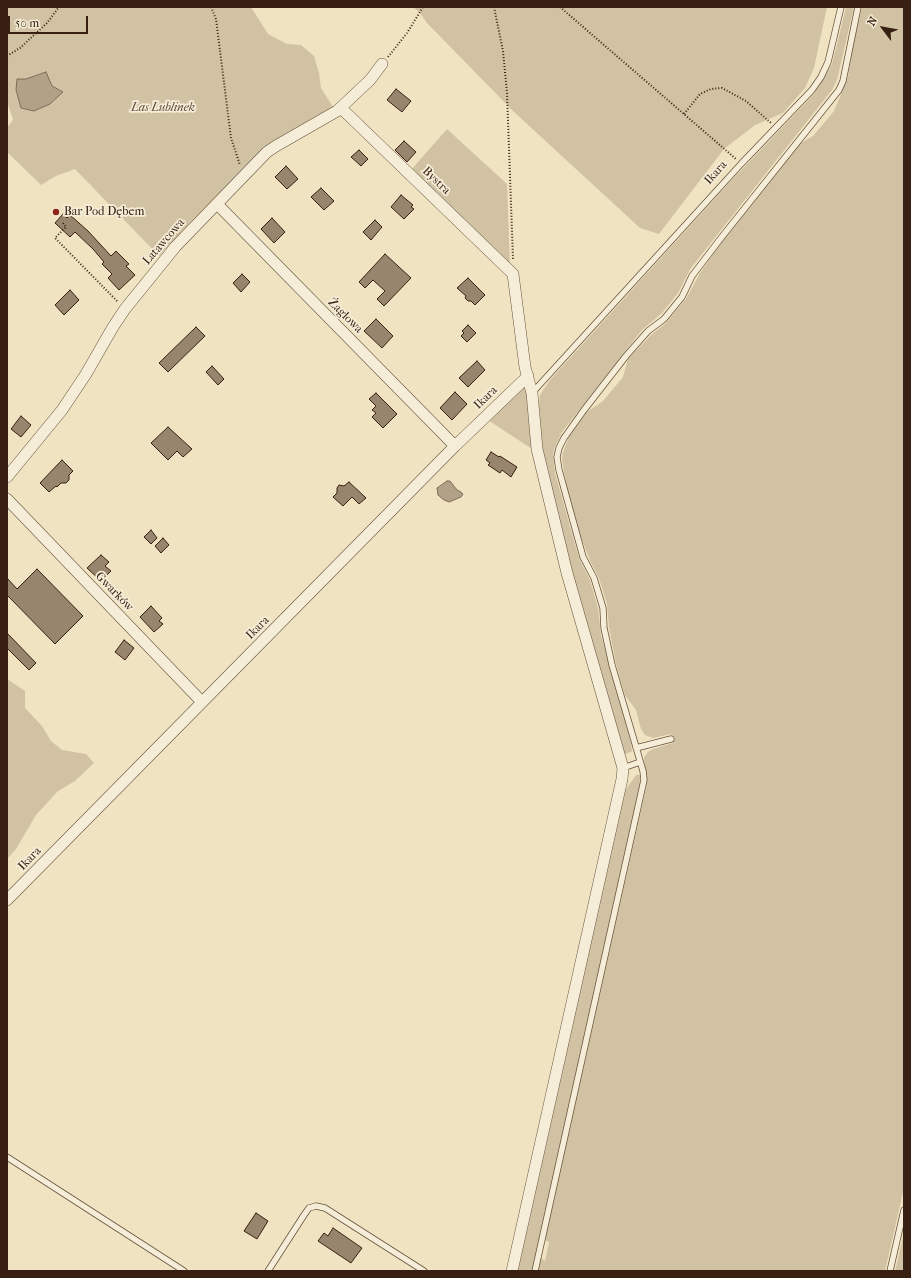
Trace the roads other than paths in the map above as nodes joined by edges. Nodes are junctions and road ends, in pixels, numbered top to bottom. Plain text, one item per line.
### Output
1 (841, 7) edge
2 (858, 7) edge
3 (382, 64) road end
4 (341, 108) junction
5 (217, 204) junction
6 (528, 376) junction
7 (532, 393) junction
8 (455, 446) junction
9 (7, 477) edge
10 (7, 499) edge
11 (202, 702) junction
12 (671, 739) dead end
13 (636, 748) junction
14 (640, 762) junction
15 (623, 768) junction
16 (7, 900) edge
17 (7, 1158) edge
18 (904, 1210) edge
19 (184, 1271) edge
20 (268, 1271) edge
21 (424, 1271) edge
22 (512, 1271) edge
23 (535, 1271) edge
24 (890, 1271) edge

1 - 7 lane, Ikara
2 - 13 lane
3 - 4 street, Latawcowa
4 - 5 street, Latawcowa
4 - 6 street, Bystra
5 - 8 street, Żaglowa
5 - 9 street, Latawcowa
6 - 7 street
6 - 8 street, Ikara
7 - 15 street
8 - 11 street, Ikara
10 - 11 street, Gwarków
11 - 16 street, Ikara
12 - 13 lane
13 - 14 lane
14 - 15 lane
14 - 23 lane
15 - 22 street
17 - 19 lane
18 - 24 lane
20 - 21 lane

